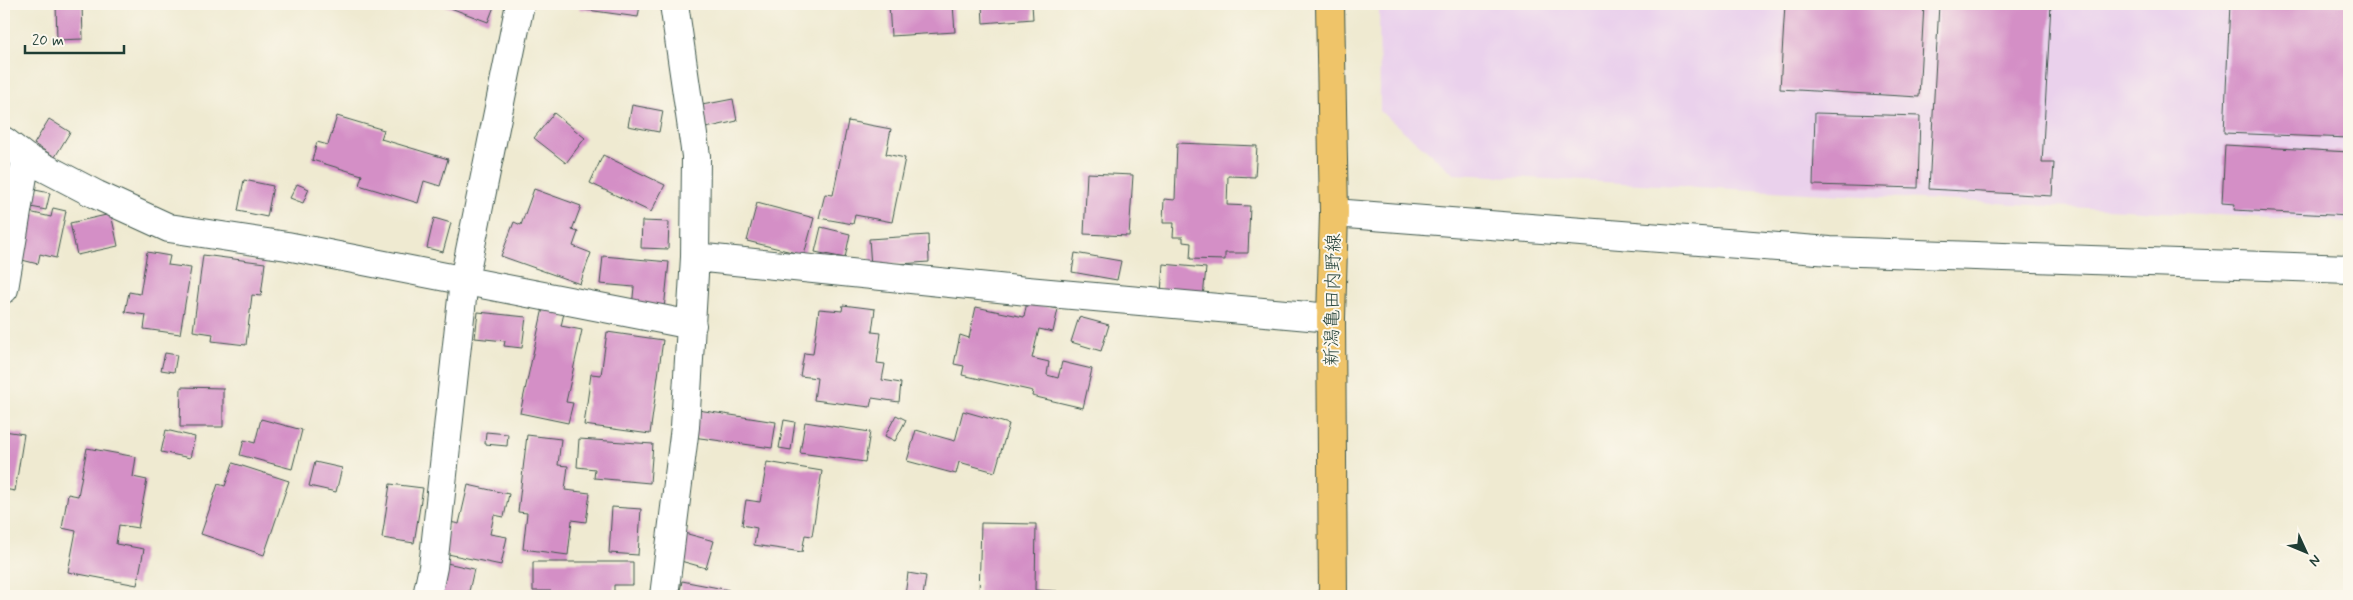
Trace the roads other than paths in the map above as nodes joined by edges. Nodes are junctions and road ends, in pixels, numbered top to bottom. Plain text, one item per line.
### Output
1 (520, 4) edge
2 (674, 4) edge
3 (1330, 4) edge
4 (4, 141) edge
5 (26, 158) junction
6 (1334, 212) junction
7 (695, 257) junction
8 (2349, 269) edge
9 (464, 280) junction
10 (4, 289) edge
11 (1331, 318) junction
12 (692, 325) junction
13 (427, 596) edge
14 (664, 596) edge
15 (1333, 596) edge

1 - 9 street
2 - 7 street
3 - 6 main road, 新潟亀田内野線
4 - 5 street
5 - 9 street
5 - 10 street
6 - 8 street
6 - 11 main road, 新潟亀田内野線
7 - 11 street
7 - 12 street
9 - 12 street
9 - 13 street
11 - 15 main road, 新潟亀田内野線
12 - 14 street

